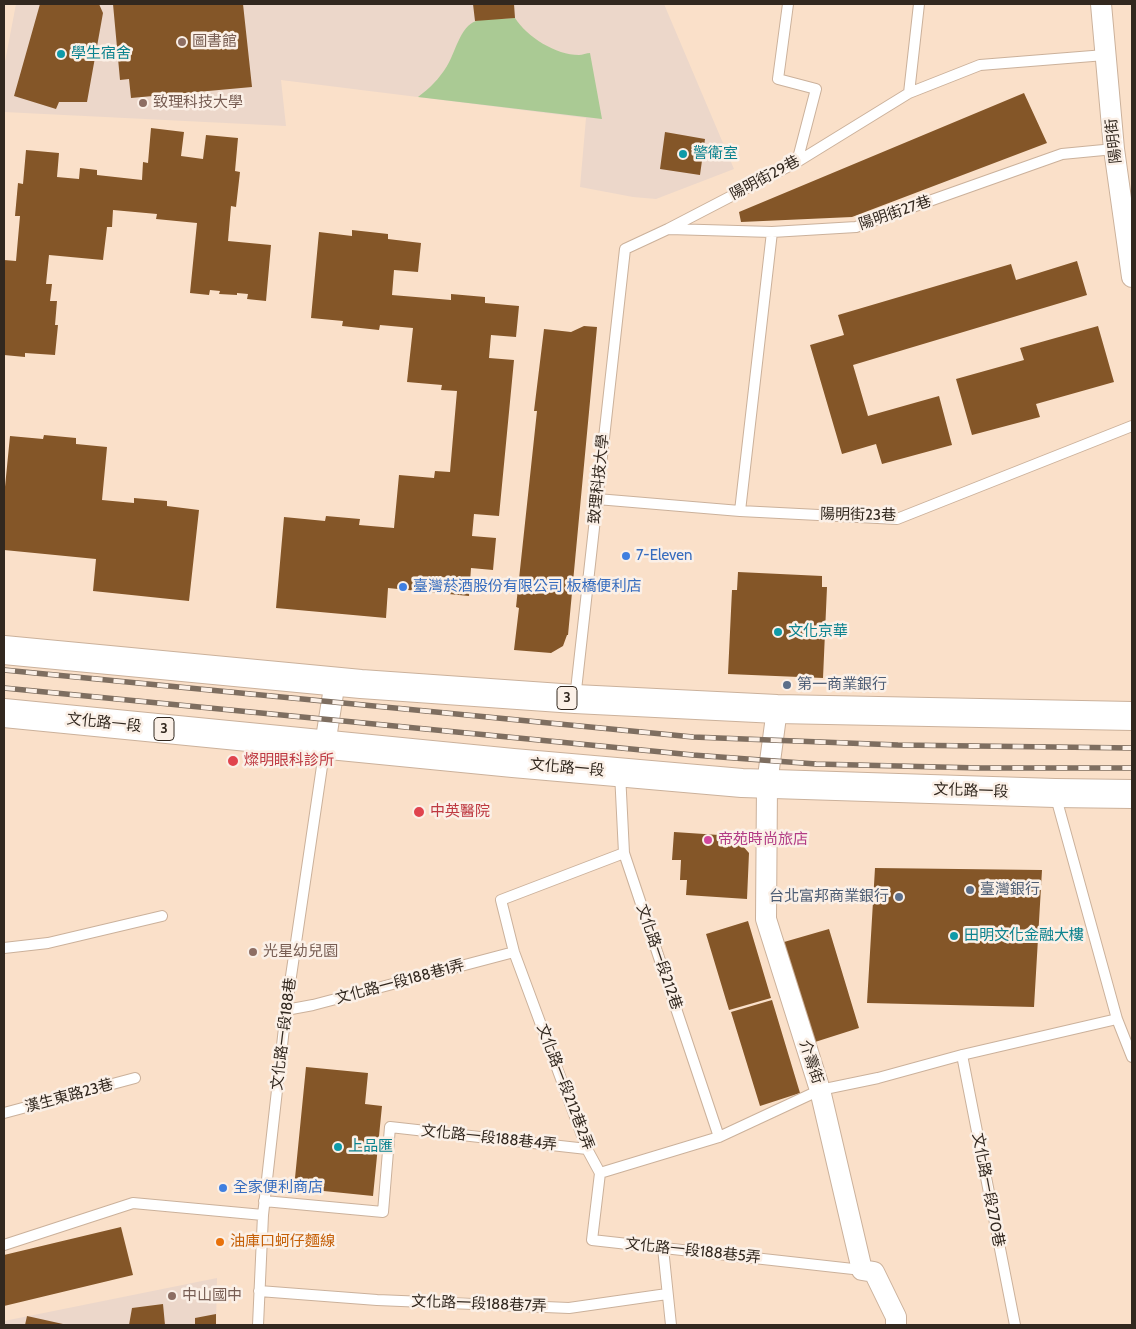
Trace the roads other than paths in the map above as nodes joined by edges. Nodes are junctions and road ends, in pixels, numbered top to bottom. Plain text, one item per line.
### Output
1 (788, 4) edge
2 (919, 4) edge
3 (1101, 4) edge
4 (1105, 55) junction
5 (909, 93) junction
6 (1114, 149) junction
7 (796, 162) junction
8 (668, 230) junction
9 (772, 232) junction
10 (623, 259) joint
11 (1132, 277) edge
12 (1132, 426) edge
13 (597, 500) junction
14 (740, 510) junction
15 (4, 650) edge
16 (335, 681) junction
17 (575, 699) junction
18 (777, 709) junction
19 (4, 713) edge
20 (1132, 716) edge
21 (325, 745) junction
22 (620, 773) junction
23 (767, 784) junction
24 (1055, 793) junction
25 (1132, 794) edge
26 (624, 854) junction
27 (162, 916) dead end
28 (4, 948) edge
29 (514, 952) junction
30 (286, 1010) junction
31 (1117, 1019) junction
32 (962, 1055) junction
33 (1132, 1057) edge
34 (135, 1078) dead end
35 (820, 1090) junction
36 (4, 1113) edge
37 (720, 1137) junction
38 (587, 1149) junction
39 (600, 1173) junction
40 (264, 1201) junction
41 (263, 1215) junction
42 (4, 1245) edge
43 (662, 1248) junction
44 (862, 1270) junction
45 (259, 1291) junction
46 (667, 1294) junction
47 (258, 1325) edge
48 (671, 1325) edge
49 (896, 1325) edge
50 (1015, 1325) edge

1 - 7 lane
2 - 5 lane
3 - 4 street, 陽明街
4 - 5 lane, 陽明街29巷
4 - 6 street, 陽明街
5 - 7 lane, 陽明街29巷
6 - 9 lane, 陽明街27巷
6 - 11 street, 陽明街
7 - 8 lane, 陽明街29巷
8 - 9 lane, 陽明街27巷
8 - 10 lane, 陽明街29巷
9 - 14 lane
10 - 13 lane, 致理科技大學
12 - 14 lane, 陽明街23巷
13 - 14 lane, 陽明街23巷
13 - 17 lane, 致理科技大學
15 - 16 main road, 3
16 - 17 main road, 3
16 - 21 street
17 - 18 main road, 3
18 - 20 main road, 3
18 - 23 street, 介壽街
19 - 21 main road, 文化路一段 / 3
21 - 22 main road, 文化路一段 / 3
21 - 30 lane, 文化路一段188巷
22 - 23 main road, 文化路一段 / 3
22 - 26 lane, 文化路一段212巷
23 - 24 main road, 文化路一段 / 3
23 - 35 street, 介壽街
24 - 25 main road, 文化路一段 / 3
24 - 31 lane
26 - 29 lane, 文化路一段212巷2弄
26 - 37 lane, 文化路一段212巷
27 - 28 lane
29 - 30 lane, 文化路一段188巷1弄
29 - 38 lane, 文化路一段212巷2弄
30 - 40 lane, 文化路一段188巷
31 - 32 lane
31 - 33 lane
32 - 35 lane
32 - 50 lane, 文化路一段270巷
34 - 36 lane, 漢生東路23巷
35 - 37 lane
35 - 44 street, 介壽街
37 - 39 lane
38 - 39 lane, 文化路一段212巷2弄
38 - 40 lane, 文化路一段188巷4弄
39 - 43 lane, 文化路一段188巷5弄
40 - 41 lane, 文化路一段188巷
41 - 42 lane
41 - 45 lane, 文化路一段188巷
43 - 44 lane, 文化路一段188巷5弄
43 - 46 lane
44 - 49 street
45 - 46 lane, 文化路一段188巷7弄
45 - 47 lane, 文化路一段188巷
46 - 48 lane

